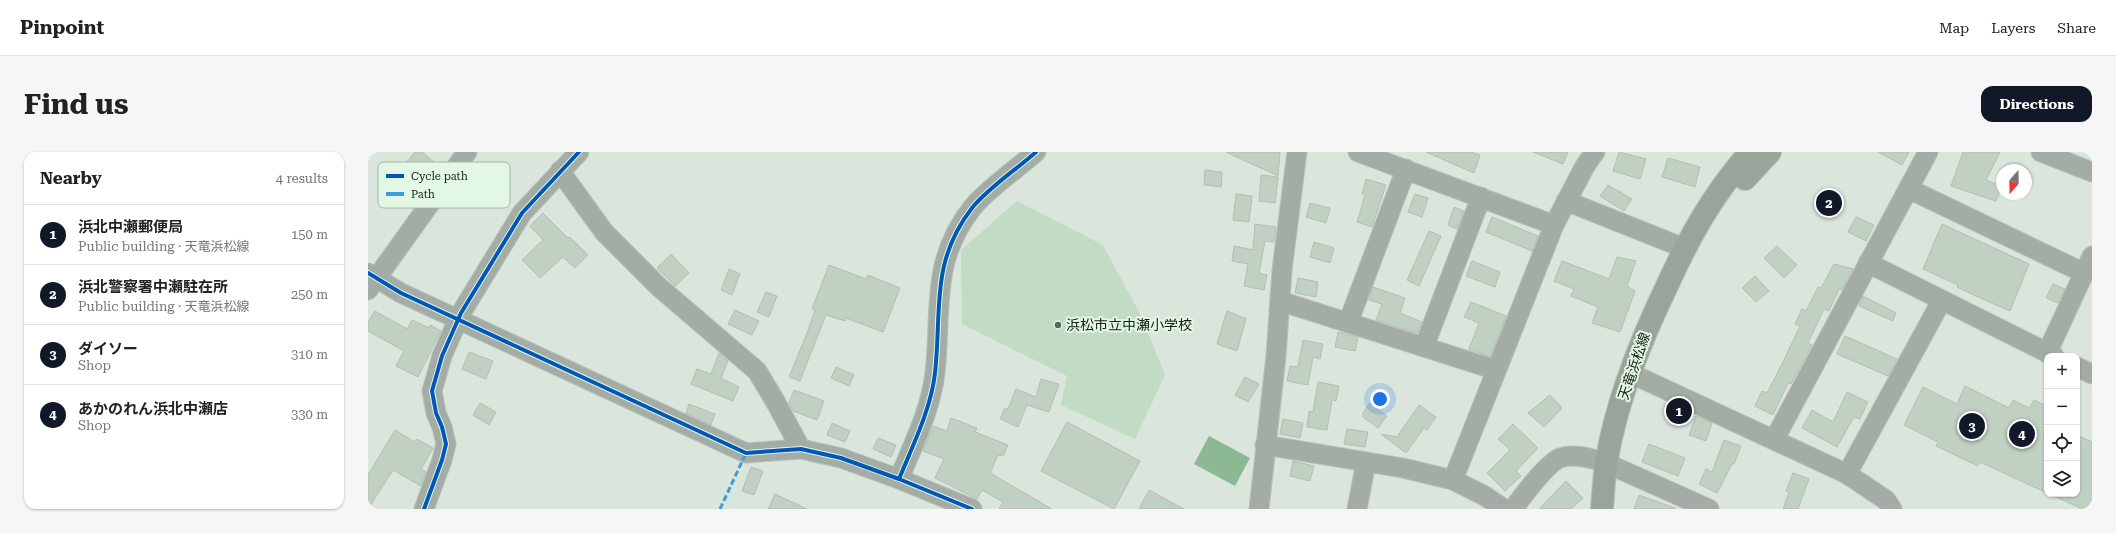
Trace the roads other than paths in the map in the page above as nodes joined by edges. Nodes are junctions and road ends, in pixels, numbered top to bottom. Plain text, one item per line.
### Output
1 (467, 152) edge
2 (579, 152) edge
3 (1036, 152) edge
4 (1297, 152) edge
5 (1358, 152) edge
6 (1595, 152) edge
7 (1750, 152) edge
8 (1770, 152) edge
9 (1928, 152) edge
10 (2041, 152) edge
11 (1380, 155) edge
12 (460, 162) edge
13 (1406, 169) junction
14 (560, 171) junction
15 (2092, 172) edge
16 (1909, 189) junction
17 (1481, 197) junction
18 (1566, 202) junction
19 (425, 208) edge
20 (1554, 225) junction
21 (1689, 240) junction
22 (2092, 256) edge
23 (1868, 263) junction
24 (2084, 273) junction
25 (371, 280) edge
26 (1942, 300) junction
27 (1280, 302) junction
28 (458, 320) junction
29 (1348, 322) junction
30 (1424, 347) junction
31 (2048, 353) edge
32 (2050, 353) edge
33 (2080, 368) edge
34 (1496, 370) junction
35 (1630, 373) junction
36 (2092, 374) edge
37 (1774, 440) junction
38 (1265, 444) junction
39 (801, 449) junction
40 (1366, 462) junction
41 (1606, 463) junction
42 (1847, 474) junction
43 (899, 479) junction
44 (1453, 480) junction
45 (424, 509) edge
46 (972, 509) edge
47 (1259, 509) edge
48 (1357, 509) edge
49 (1504, 509) edge
50 (1513, 509) edge
51 (1602, 509) edge
52 (1709, 509) edge
53 (1892, 509) edge

1 - 12 street
2 - 14 street
3 - 43 street
4 - 27 street
5 - 11 street
6 - 18 street
7 - 21 main road, 天竜浜松線
8 - 21 main road, 天竜浜松線
9 - 16 street
10 - 15 street
11 - 13 street
13 - 17 street
13 - 29 street
14 - 28 street
14 - 39 street
16 - 23 street
16 - 24 street
17 - 20 street
17 - 30 street
18 - 20 street
18 - 21 street
19 - 25 street
20 - 34 street
21 - 35 main road, 天竜浜松線
22 - 24 street
23 - 26 street
23 - 37 street
24 - 32 street
25 - 28 street
26 - 31 street
26 - 42 street
27 - 29 street
27 - 38 street
28 - 39 street
28 - 45 street
29 - 30 street
30 - 34 street
33 - 36 street
34 - 44 street
35 - 37 street
35 - 41 main road, 天竜浜松線
37 - 42 street
38 - 40 street
38 - 47 street
39 - 43 street
40 - 44 street
40 - 48 street
41 - 50 street
41 - 51 main road, 天竜浜松線
41 - 52 street
42 - 53 street
43 - 46 street
44 - 49 street

